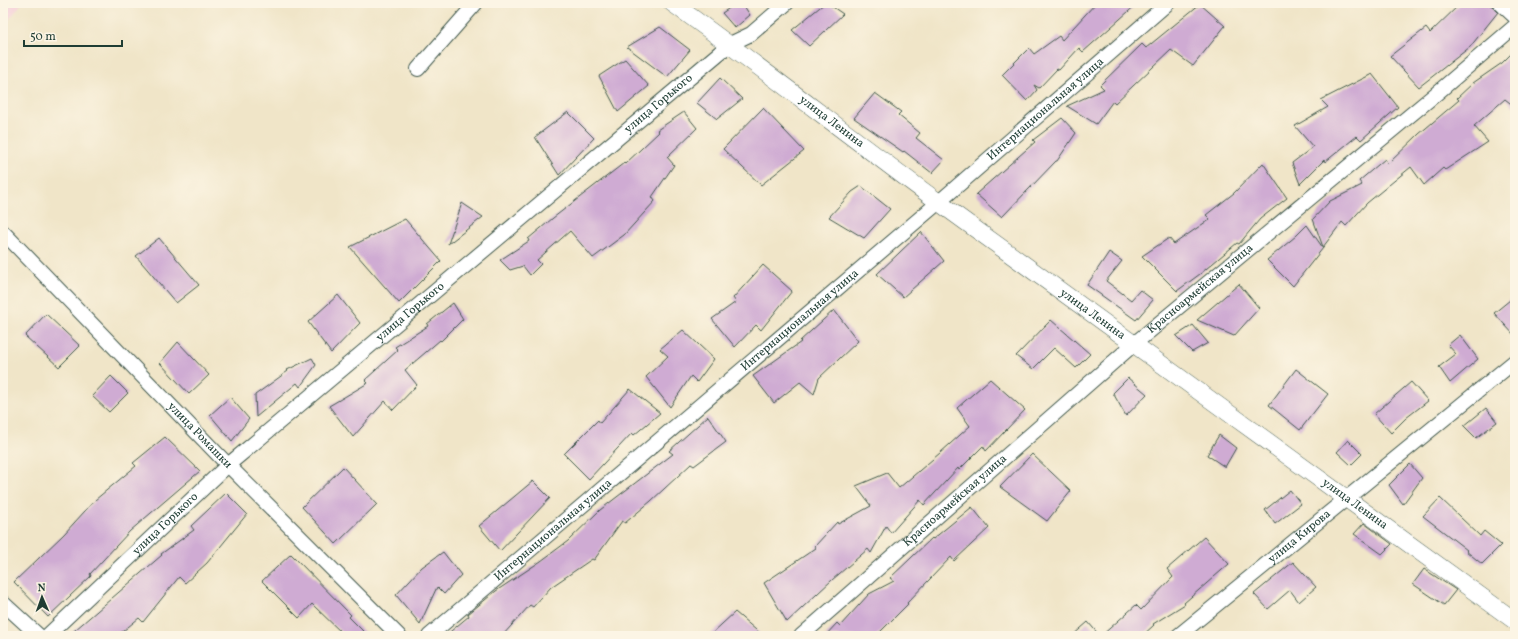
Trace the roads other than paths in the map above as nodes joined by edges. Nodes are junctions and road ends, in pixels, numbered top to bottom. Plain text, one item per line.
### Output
1 (476, 3) edge
2 (672, 3) edge
3 (787, 3) edge
4 (1168, 3) edge
5 (1500, 3) edge
6 (1515, 17) edge
7 (1515, 26) edge
8 (730, 44) junction
9 (418, 69) dead end
10 (939, 202) junction
11 (3, 232) edge
12 (1134, 344) junction
13 (1515, 361) edge
14 (228, 465) junction
15 (1348, 498) junction
16 (3, 603) edge
17 (1515, 621) edge
18 (39, 636) edge
19 (47, 636) edge
20 (399, 636) edge
21 (429, 636) edge
22 (801, 636) edge
23 (1178, 636) edge

1 - 9 street
2 - 8 street, улица Ленина
3 - 8 street, улица Горького
4 - 10 street, Интернациональная улица
5 - 6 street
7 - 12 street, Красноармейская улица
8 - 10 street, улица Ленина
8 - 14 street, улица Горького
10 - 12 street, улица Ленина
10 - 21 street, Интернациональная улица
11 - 14 street, улица Ромашки
12 - 15 street, улица Ленина
12 - 22 street, Красноармейская улица
13 - 15 street, улица Кирова
14 - 19 street, улица Горького
14 - 20 street, улица Ромашки
15 - 17 street, улица Ленина
15 - 23 street, улица Кирова
16 - 18 street

